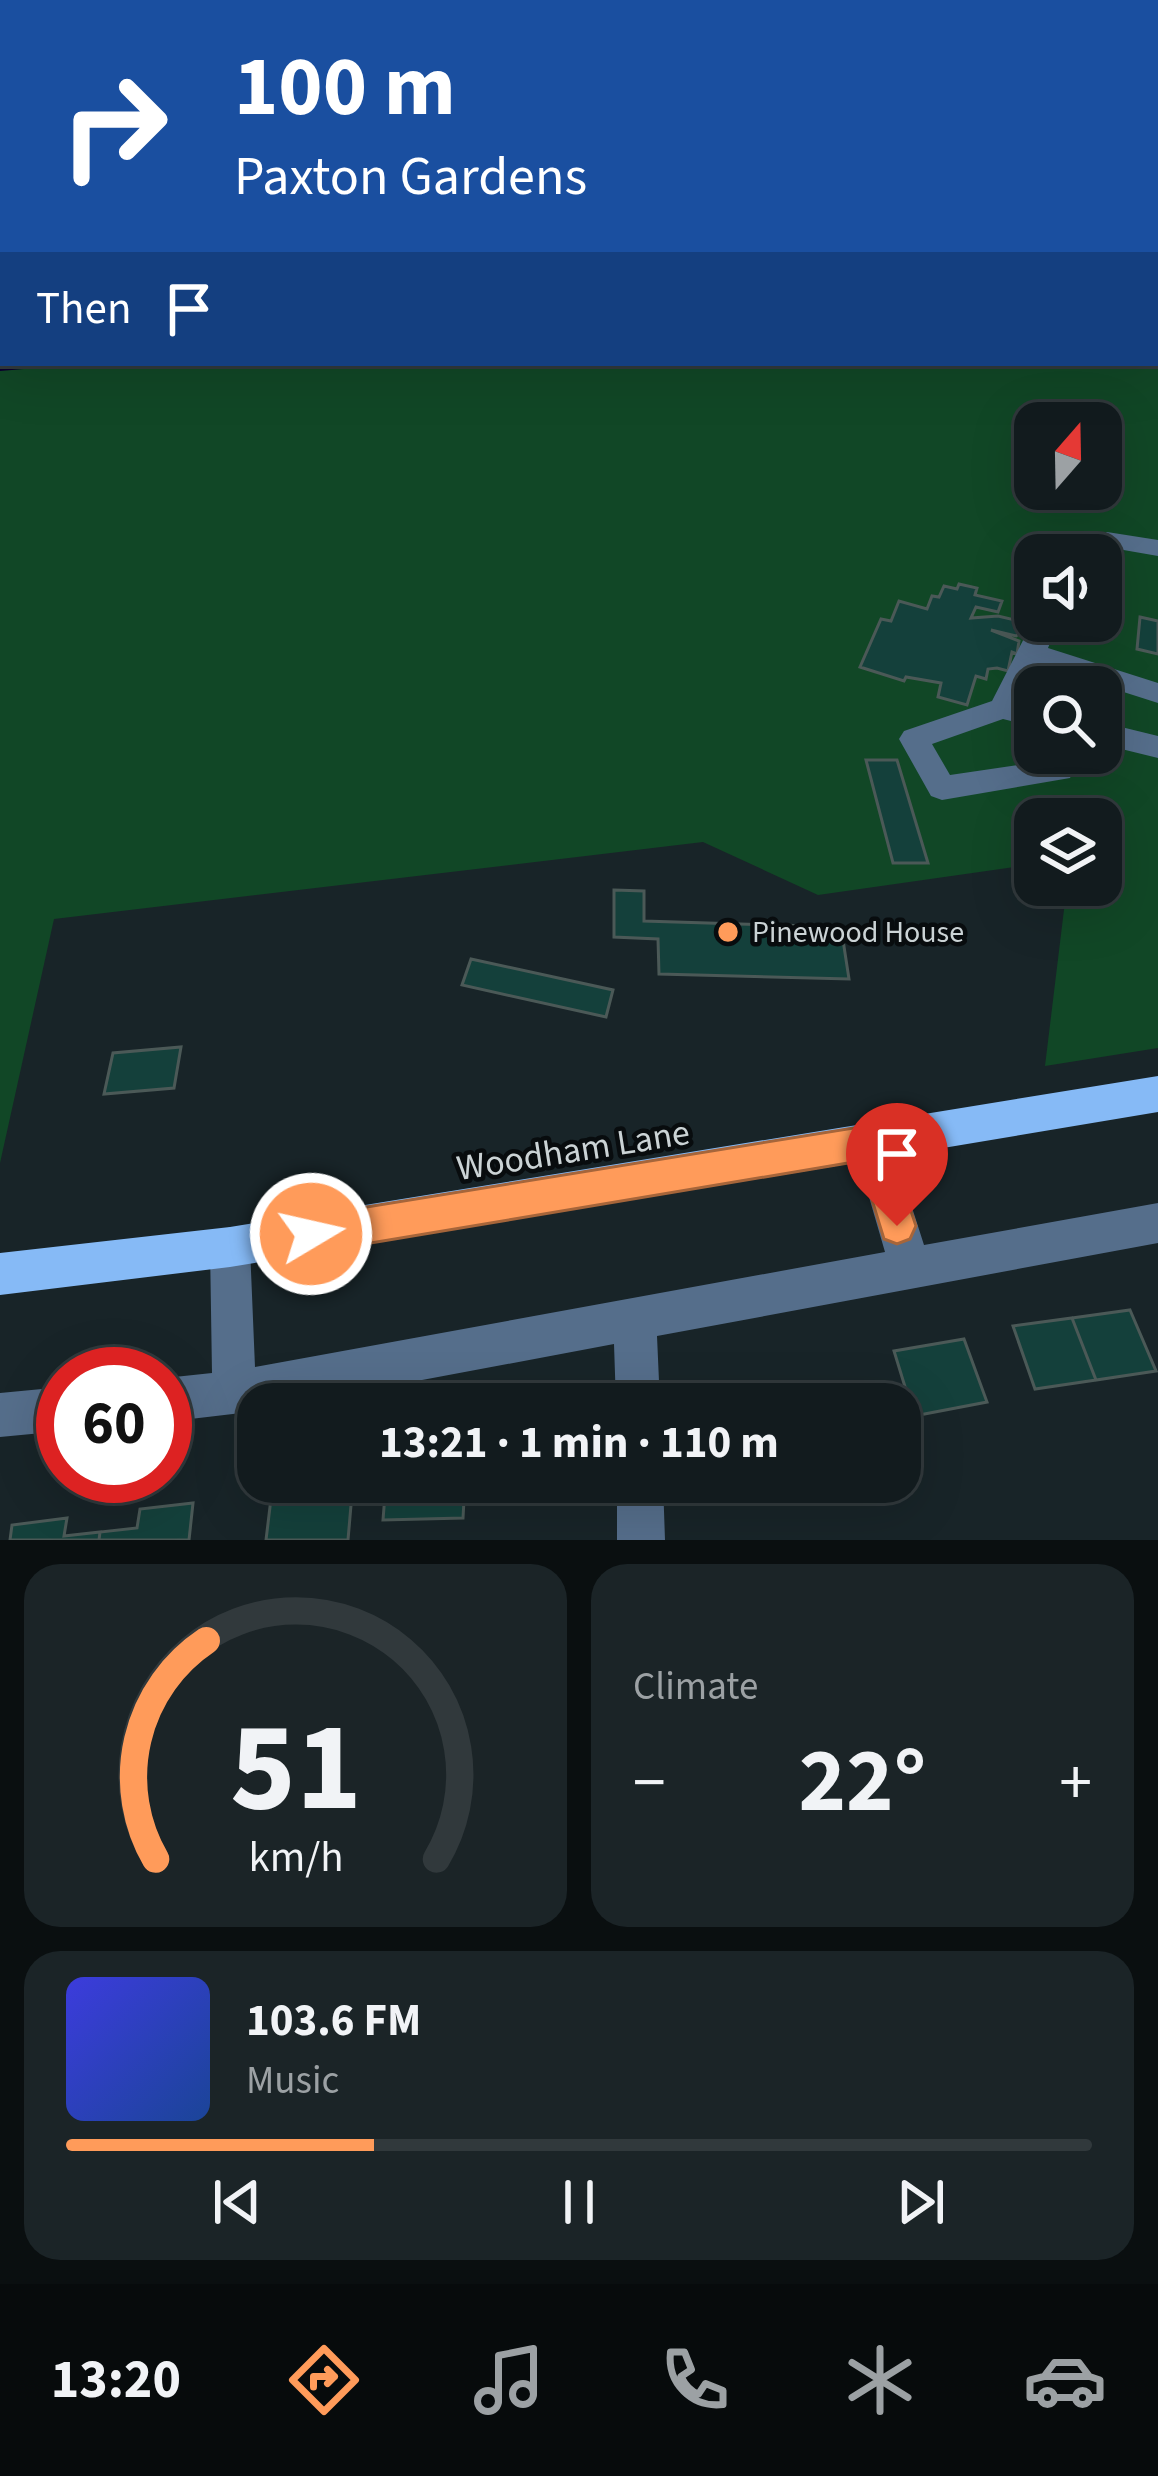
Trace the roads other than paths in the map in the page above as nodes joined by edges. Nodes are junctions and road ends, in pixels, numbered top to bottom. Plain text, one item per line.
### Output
1 (1122, 542) edge
2 (1158, 548) edge
3 (1037, 642) edge
4 (1032, 652) junction
5 (1158, 693) edge
6 (1002, 708) junction
7 (1014, 711) edge
8 (1122, 738) edge
9 (1158, 746) edge
10 (1033, 774) edge
11 (1158, 1094) edge
12 (872, 1142) junction
13 (1158, 1223) edge
14 (230, 1247) junction
15 (910, 1268) junction
16 (0, 1274) edge
17 (635, 1319) junction
18 (637, 1383) edge
19 (234, 1393) junction
20 (192, 1397) edge
21 (36, 1412) edge
22 (0, 1415) edge
23 (640, 1503) edge
24 (641, 1540) edge

1 - 2 street
3 - 4 street
4 - 5 street
4 - 6 street
6 - 7 street
6 - 10 street
8 - 9 street
11 - 12 main road, Woodham Lane
12 - 14 main road, Woodham Lane
12 - 15 street
13 - 15 street
14 - 16 main road, Woodham Lane
14 - 19 street
15 - 17 street
17 - 18 street
17 - 19 street
19 - 20 street
21 - 22 street
23 - 24 street

